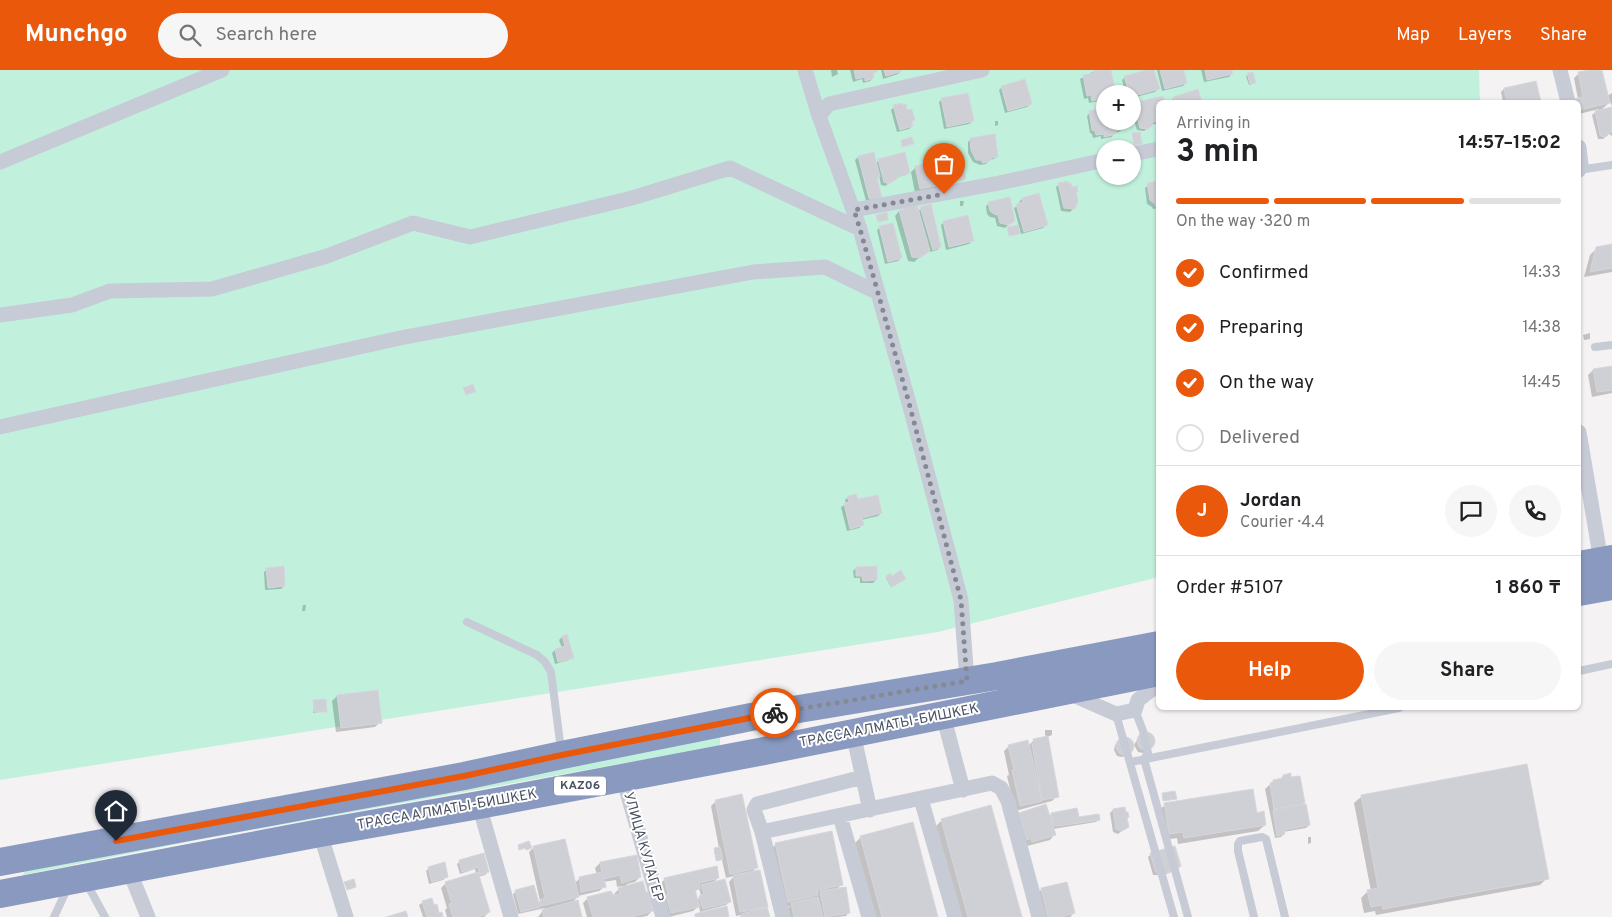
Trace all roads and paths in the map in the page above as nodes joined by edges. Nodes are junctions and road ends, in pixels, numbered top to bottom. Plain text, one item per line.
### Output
1 (222, 70) edge
2 (805, 70) edge
3 (982, 70) edge
4 (1560, 70) edge
5 (1568, 100) edge
6 (819, 116) junction
7 (1156, 150) edge
8 (1141, 152) edge
9 (0, 162) edge
10 (1096, 162) edge
11 (1612, 166) edge
12 (1581, 170) edge
13 (854, 210) junction
14 (860, 229) junction
15 (878, 293) junction
16 (0, 315) edge
17 (1612, 345) edge
18 (1596, 347) dead end
19 (0, 427) edge
20 (1581, 446) edge
21 (1597, 561) edge
22 (1612, 586) edge
23 (1581, 592) edge
24 (467, 622) dead end
25 (1156, 646) edge
26 (1612, 664) edge
27 (1581, 671) edge
28 (1156, 673) edge
29 (967, 681) junction
30 (1156, 686) edge
31 (1054, 693) junction
32 (1135, 710) junction
33 (1389, 710) edge
34 (1116, 714) junction
35 (944, 715) junction
36 (751, 717) junction
37 (853, 733) junction
38 (758, 752) junction
39 (562, 755) junction
40 (1144, 759) junction
41 (1131, 762) junction
42 (863, 777) junction
43 (623, 778) junction
44 (963, 790) junction
45 (921, 799) junction
46 (478, 805) junction
47 (870, 810) junction
48 (840, 816) junction
49 (762, 832) junction
50 (320, 833) junction
51 (0, 863) edge
52 (130, 870) junction
53 (78, 880) junction
54 (3, 893) edge
55 (54, 917) edge
56 (105, 917) edge
57 (148, 917) edge
58 (346, 917) edge
59 (511, 917) edge
60 (663, 917) edge
61 (783, 917) edge
62 (869, 917) edge
63 (955, 917) edge
64 (1039, 917) edge
65 (1174, 917) edge
66 (1188, 917) edge
67 (1254, 917) edge
68 (1285, 917) edge

1 - 9 street
2 - 6 street
3 - 6 street
4 - 5 street
6 - 13 street
7 - 8 street
10 - 13 street
11 - 12 lane
13 - 14 street
14 - 15 street
14 - 16 street
15 - 19 street
15 - 29 street
17 - 18 lane
20 - 21 street
22 - 23 highway
24 - 39 lane
25 - 29 highway, KАZ06
26 - 27 lane
28 - 31 highway, ТРАССА АЛМАТЫ-БИШКЕК / KАZ06
29 - 36 highway, KАZ06
30 - 32 street
31 - 34 street
31 - 35 highway, ТРАССА АЛМАТЫ-БИШКЕК / KАZ06
32 - 34 street
32 - 40 lane
33 - 40 lane
34 - 41 lane
35 - 37 highway, ТРАССА АЛМАТЫ-БИШКЕК / KАZ06
35 - 44 street
36 - 38 highway
36 - 39 highway, KАZ06
37 - 38 highway, ТРАССА АЛМАТЫ-БИШКЕК / KАZ06
37 - 42 street
38 - 43 highway, ТРАССА АЛМАТЫ-БИШКЕК / KАZ06
39 - 51 highway, KАZ06
40 - 41 lane
40 - 66 lane
41 - 65 lane
42 - 47 street
42 - 49 street
43 - 46 highway, ТРАССА АЛМАТЫ-БИШКЕК / KАZ06
43 - 60 street, УЛИЦА КУЛАГЕР
44 - 45 street
44 - 64 street
45 - 47 street
45 - 63 street
46 - 50 highway, ТРАССА АЛМАТЫ-БИШКЕК / KАZ06
46 - 59 street
47 - 48 street
48 - 49 street
48 - 62 street
49 - 61 street
50 - 52 highway, ТРАССА АЛМАТЫ-БИШКЕК / KАZ06
50 - 58 street
51 - 54 highway
52 - 53 highway, ТРАССА АЛМАТЫ-БИШКЕК / KАZ06
52 - 57 street
53 - 54 highway, ТРАССА АЛМАТЫ-БИШКЕК / KАZ06
53 - 55 lane
53 - 56 lane
67 - 68 lane

